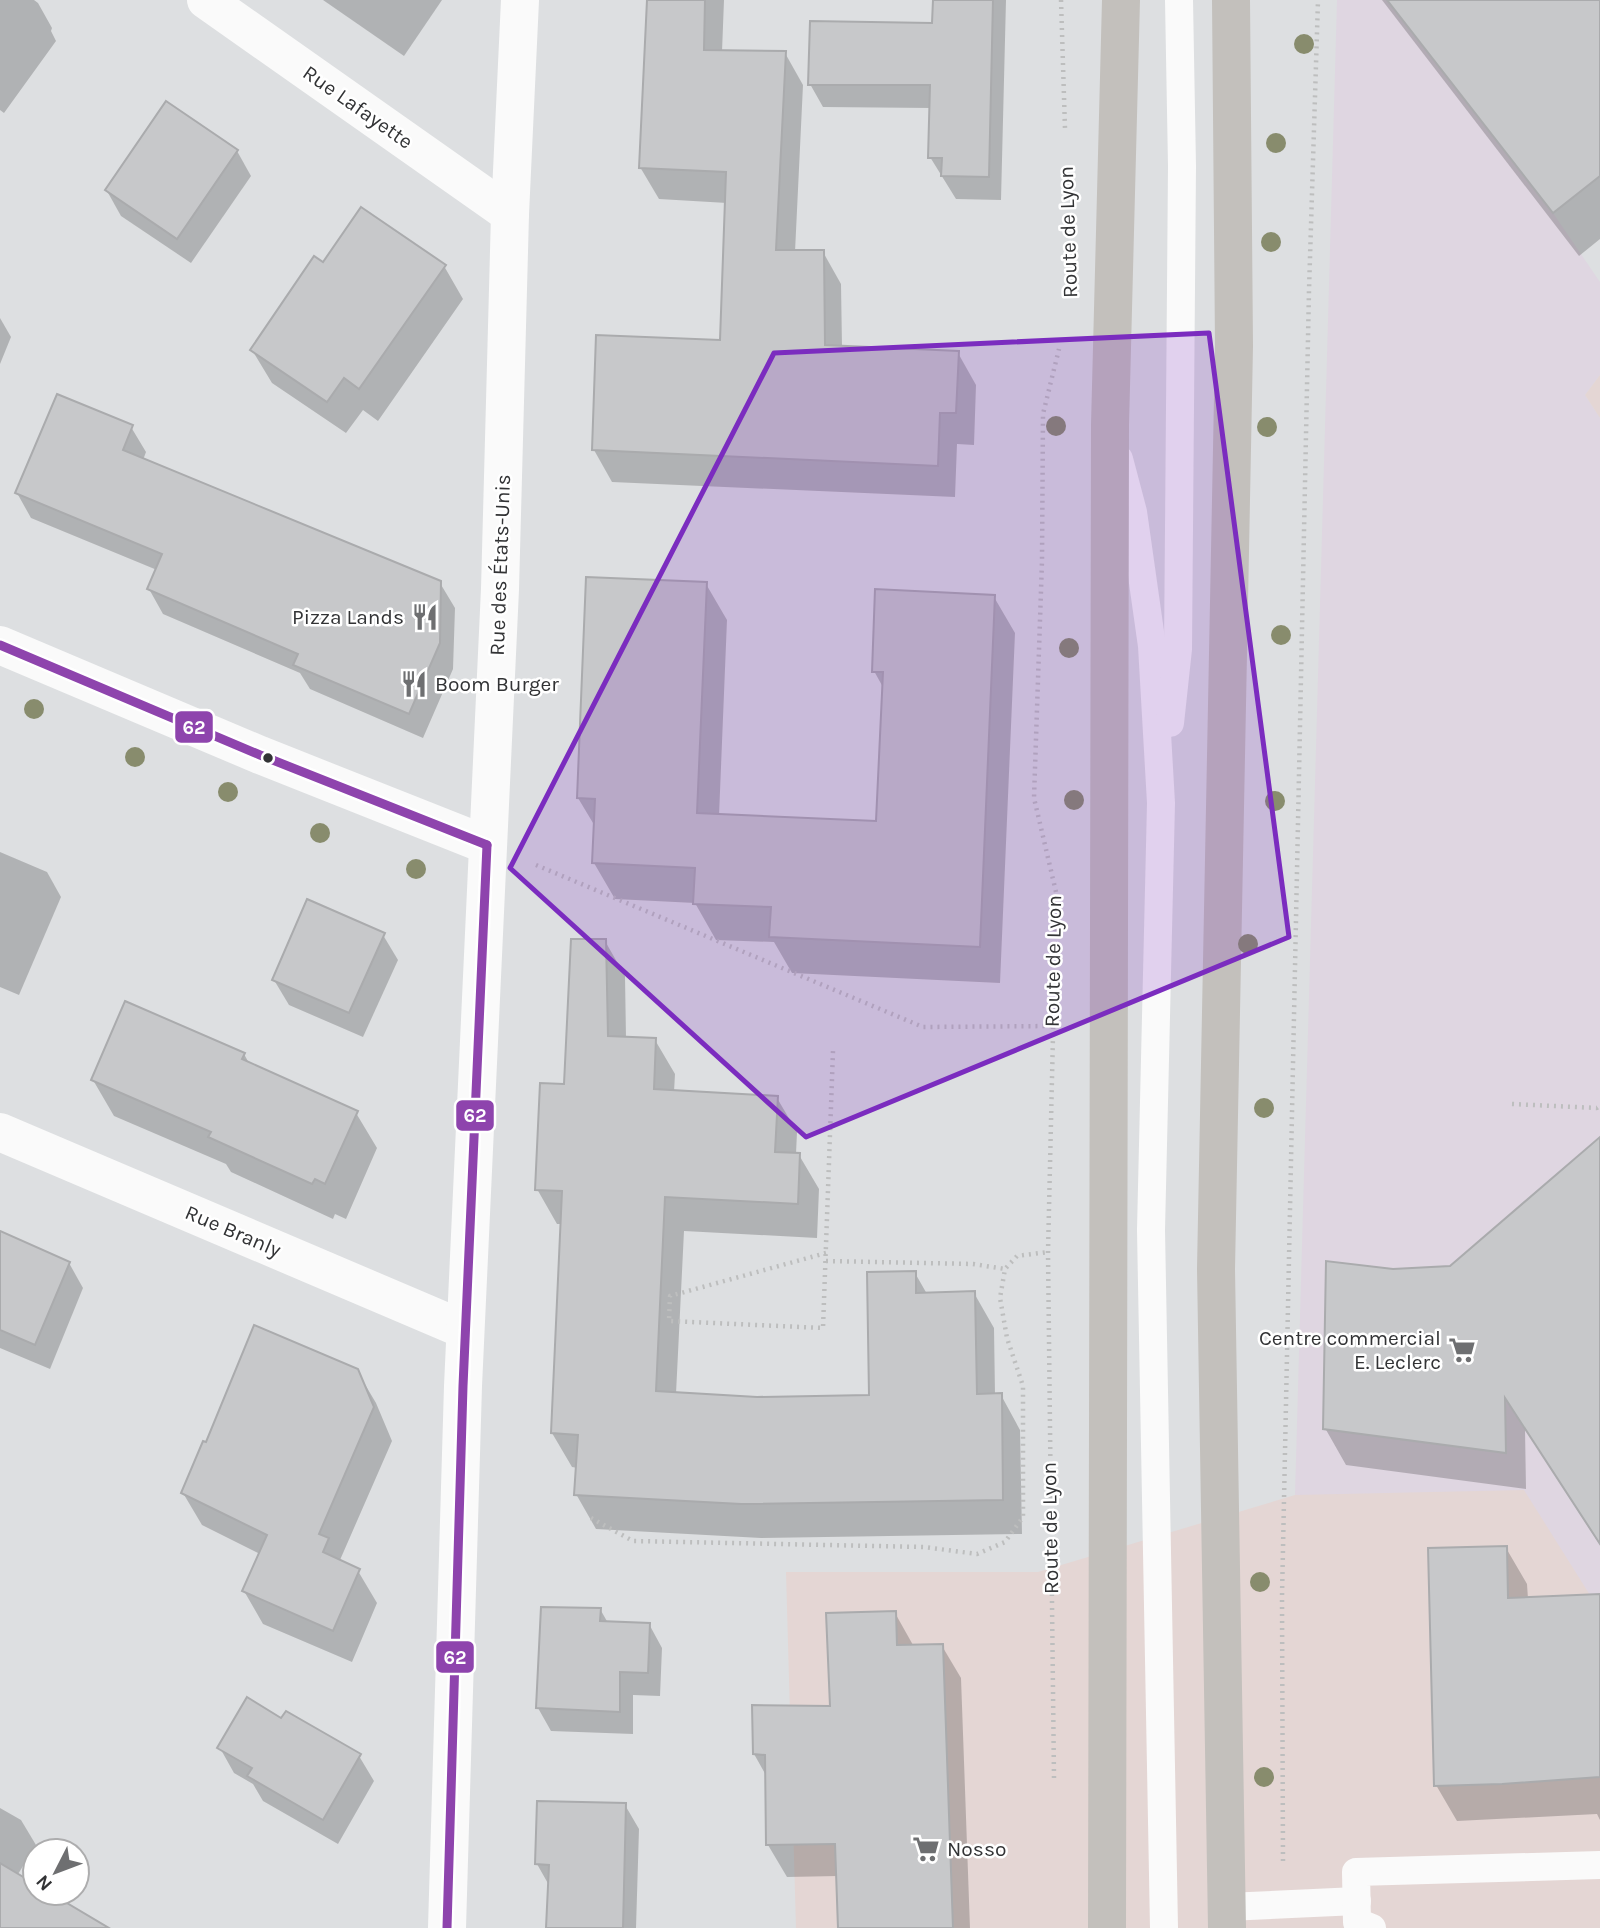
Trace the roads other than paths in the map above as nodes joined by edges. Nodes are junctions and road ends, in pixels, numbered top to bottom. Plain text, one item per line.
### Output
1 (206, 0) edge
2 (520, 0) edge
3 (1121, 0) edge
4 (1179, 0) edge
5 (1231, 0) edge
6 (510, 214) junction
7 (1110, 425) junction
8 (0, 645) edge
9 (1161, 803) junction
10 (487, 845) junction
11 (0, 1132) edge
12 (465, 1330) junction
13 (1600, 1865) edge
14 (1356, 1901) junction
15 (1227, 1917) edge
16 (447, 1928) edge
17 (1107, 1928) edge
18 (1164, 1928) edge
19 (1372, 1928) edge

1 - 6 street, Rue Lafayette
2 - 6 street, Rue des États-Unis
3 - 7 main road, Route de Lyon
4 - 9 lane
5 - 15 main road
6 - 10 street, Rue des États-Unis
7 - 9 lane
7 - 17 main road, Route de Lyon
8 - 10 street
9 - 18 lane
10 - 12 street, Rue des États-Unis
11 - 12 street, Rue Branly
12 - 16 street, Rue des États-Unis
13 - 14 lane
14 - 15 lane
14 - 19 lane

